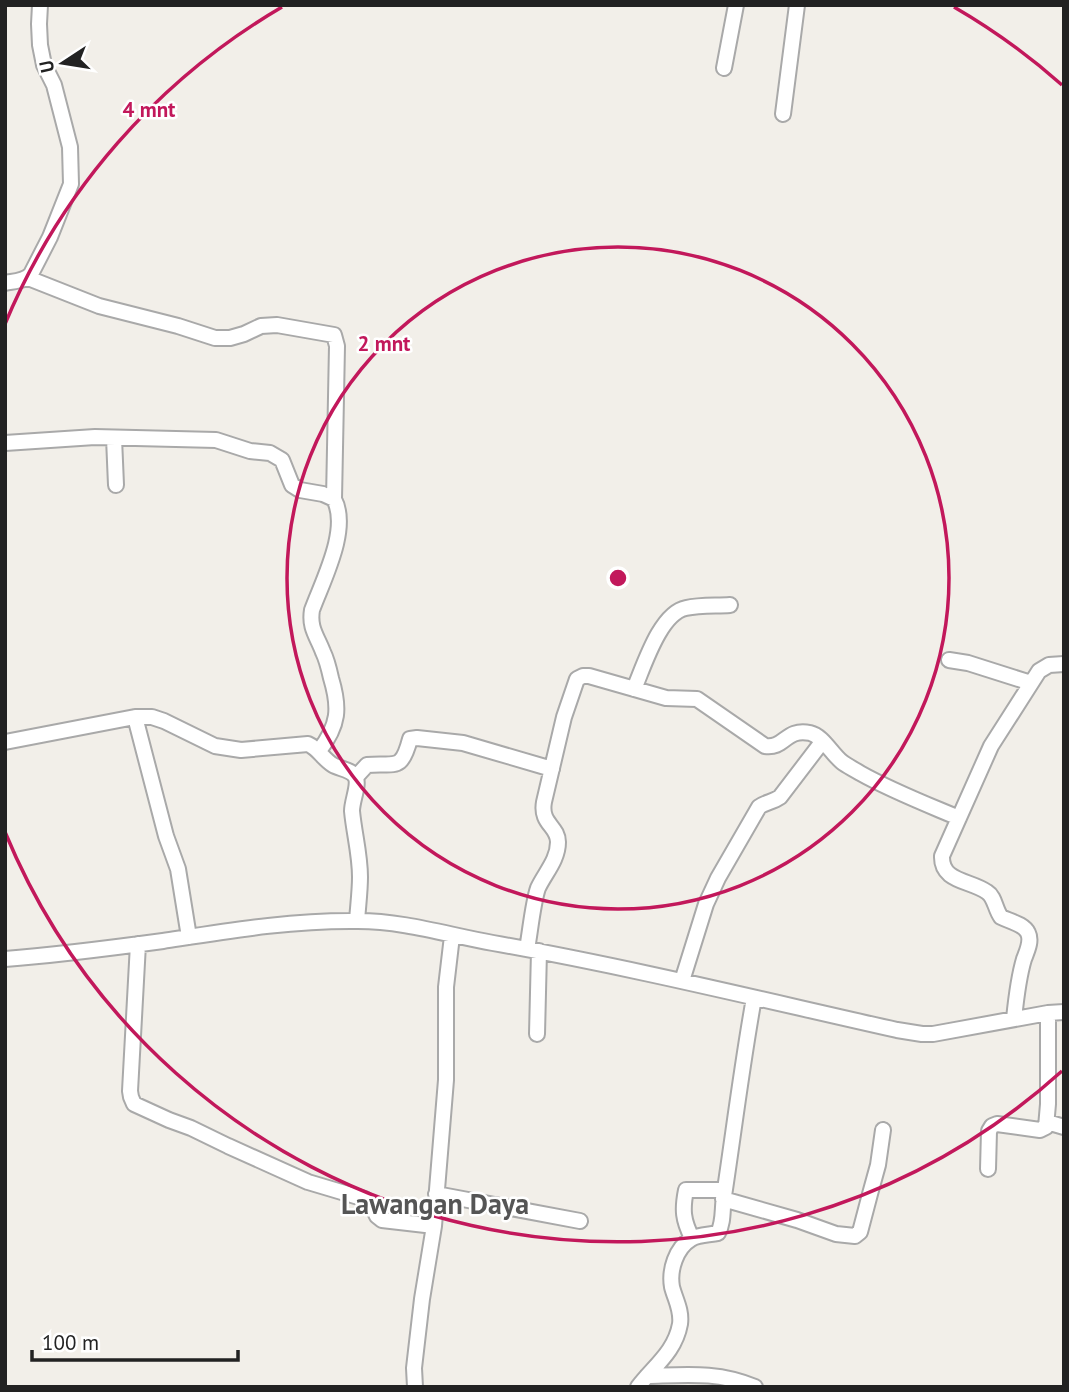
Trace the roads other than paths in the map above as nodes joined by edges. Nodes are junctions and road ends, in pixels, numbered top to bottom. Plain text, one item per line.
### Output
1 (40, 5) edge
2 (736, 5) edge
3 (797, 5) edge
4 (724, 68) dead end
5 (783, 114) dead end
6 (28, 278) junction
7 (5, 283) edge
8 (114, 438) junction
9 (5, 443) edge
10 (116, 485) dead end
11 (334, 499) junction
12 (730, 605) dead end
13 (949, 660) dead end
14 (1064, 664) edge
15 (1031, 682) junction
16 (634, 689) junction
17 (135, 717) junction
18 (822, 742) junction
19 (5, 743) edge
20 (319, 751) junction
21 (552, 769) junction
22 (356, 777) junction
23 (959, 818) junction
24 (357, 921) junction
25 (452, 936) junction
26 (189, 937) junction
27 (138, 944) junction
28 (533, 950) junction
29 (5, 959) edge
30 (681, 981) junction
31 (754, 998) junction
32 (1064, 1012) edge
33 (1048, 1013) junction
34 (1014, 1019) junction
35 (537, 1034) dead end
36 (1047, 1122) junction
37 (1064, 1126) edge
38 (883, 1129) dead end
39 (988, 1169) dead end
40 (436, 1194) junction
41 (724, 1195) junction
42 (580, 1221) dead end
43 (434, 1226) junction
44 (692, 1238) junction
45 (642, 1381) edge
46 (415, 1387) edge
47 (755, 1387) edge

1 - 6 street
2 - 4 street
3 - 5 street
6 - 7 street
6 - 11 street
8 - 9 street
8 - 10 street
8 - 11 street
11 - 20 street
12 - 16 street
13 - 15 street
14 - 15 street
15 - 23 street
16 - 18 street
16 - 21 street
17 - 19 street
17 - 20 street
17 - 26 street
18 - 23 street
18 - 30 street
20 - 22 street
21 - 22 street
21 - 28 street
22 - 24 street
23 - 34 street
24 - 25 street
24 - 26 street
25 - 28 street
25 - 40 street
26 - 27 street
27 - 29 street
27 - 43 street
28 - 30 street
28 - 35 street
30 - 31 street
31 - 34 street
31 - 41 street
32 - 33 street
33 - 34 street
33 - 36 street
36 - 37 street
36 - 39 street
38 - 41 street
40 - 42 street
40 - 43 street
41 - 44 street
41 - 44 street
43 - 46 street
44 - 45 street
45 - 47 street

